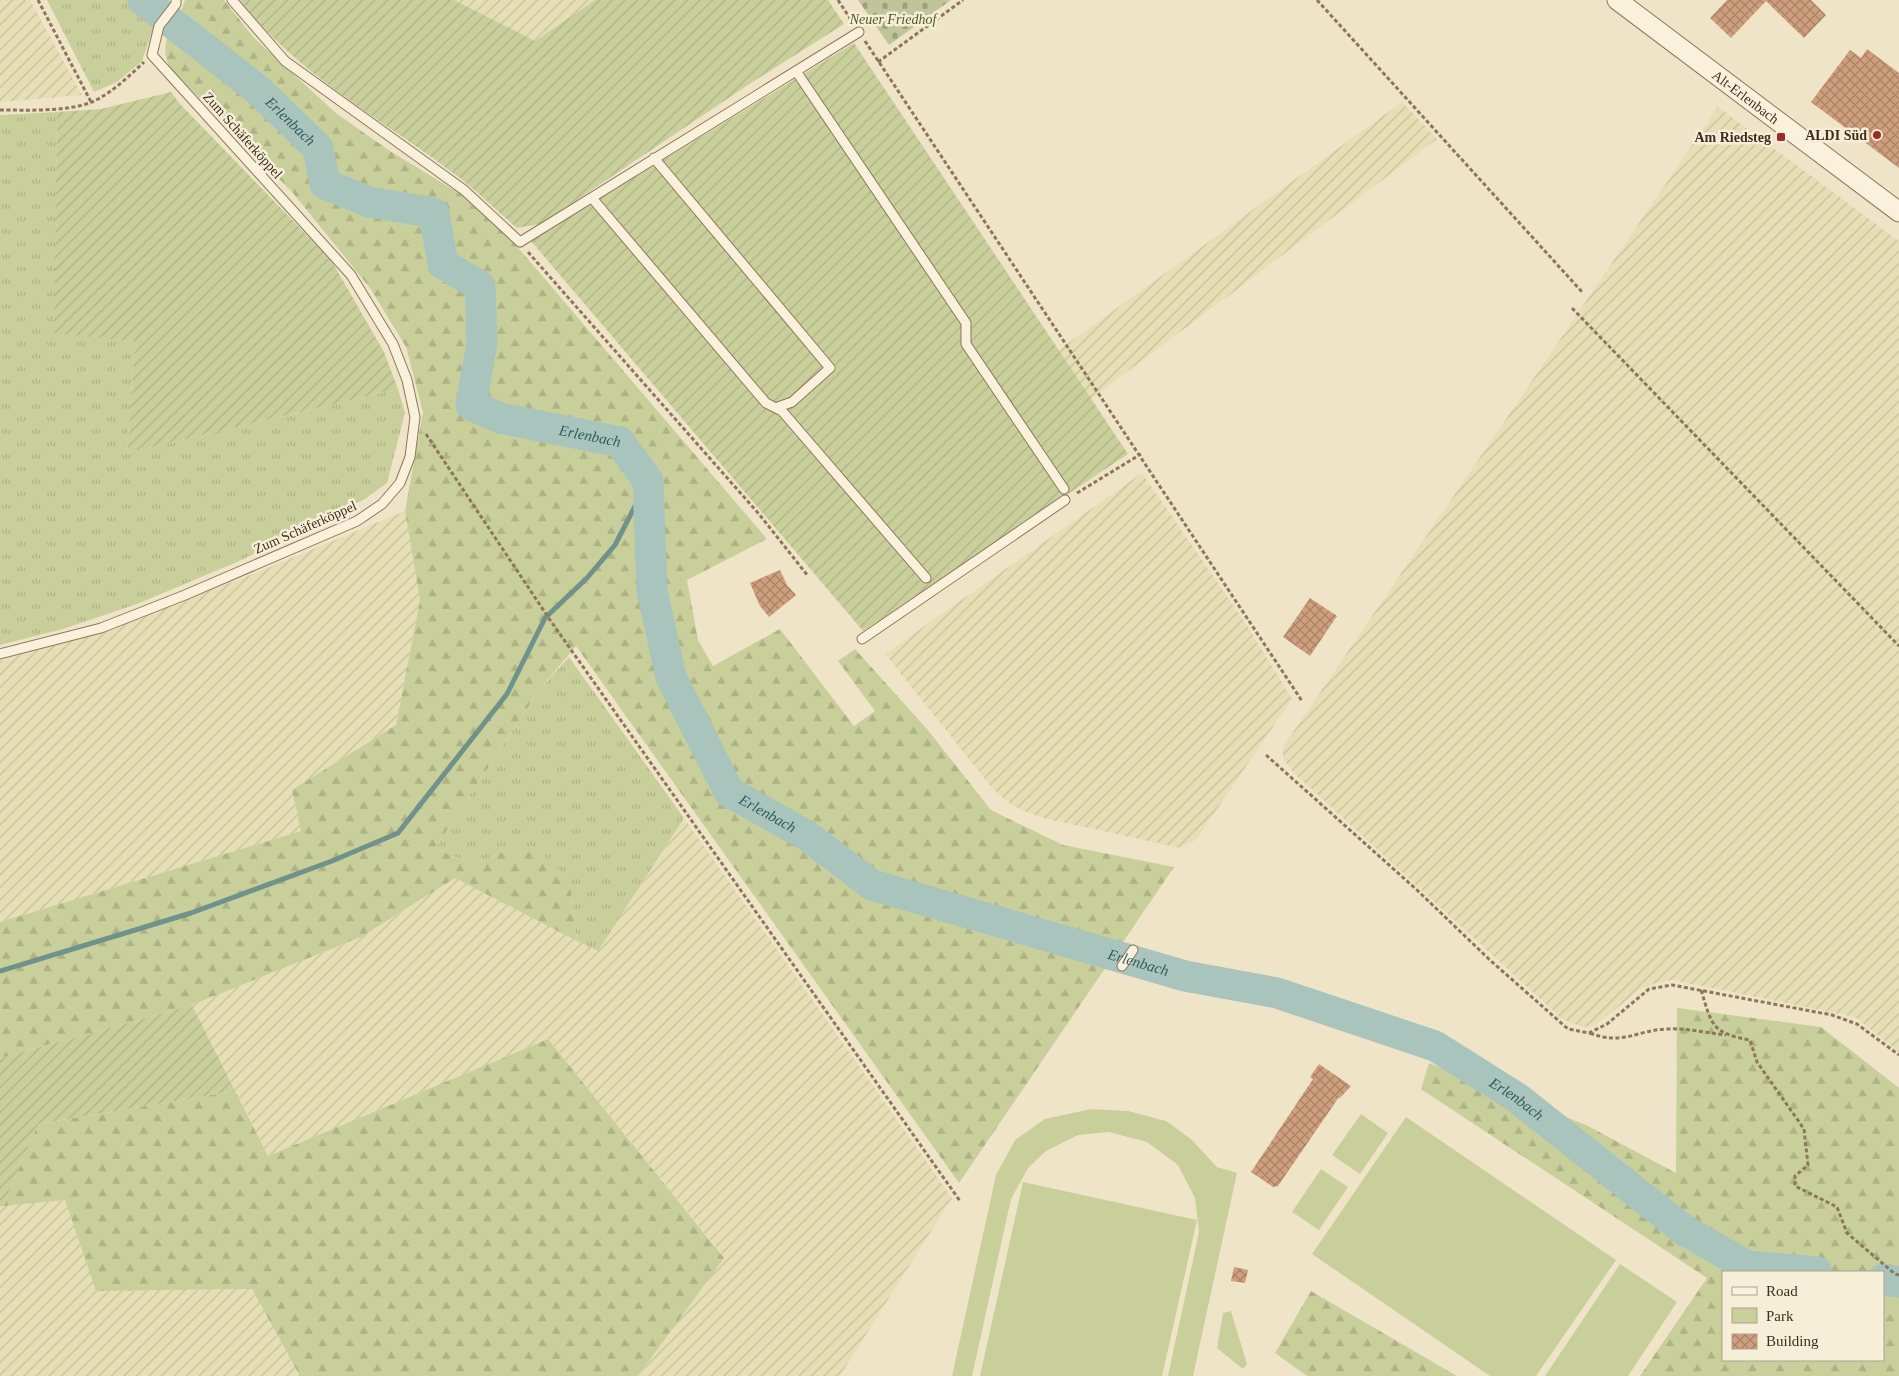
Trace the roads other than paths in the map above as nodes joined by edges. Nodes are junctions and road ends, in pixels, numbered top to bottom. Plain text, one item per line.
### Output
1 (232, 0) edge
2 (1617, 0) edge
3 (176, 2) edge
4 (859, 32) dead end
5 (796, 71) junction
6 (654, 158) junction
7 (592, 198) junction
8 (1899, 212) edge
9 (778, 407) junction
10 (1064, 489) dead end
11 (1065, 500) road end
12 (926, 578) dead end
13 (862, 639) dead end
14 (0, 654) edge
15 (1133, 950) dead end
16 (1122, 966) dead end

1 - 7 lane
2 - 8 street, Alt-Erlenbach
3 - 14 lane, Zum Schäferköppel
4 - 5 lane
5 - 6 lane
5 - 10 lane
6 - 7 lane
6 - 9 lane
7 - 9 lane
9 - 12 lane
11 - 13 lane
15 - 16 lane

